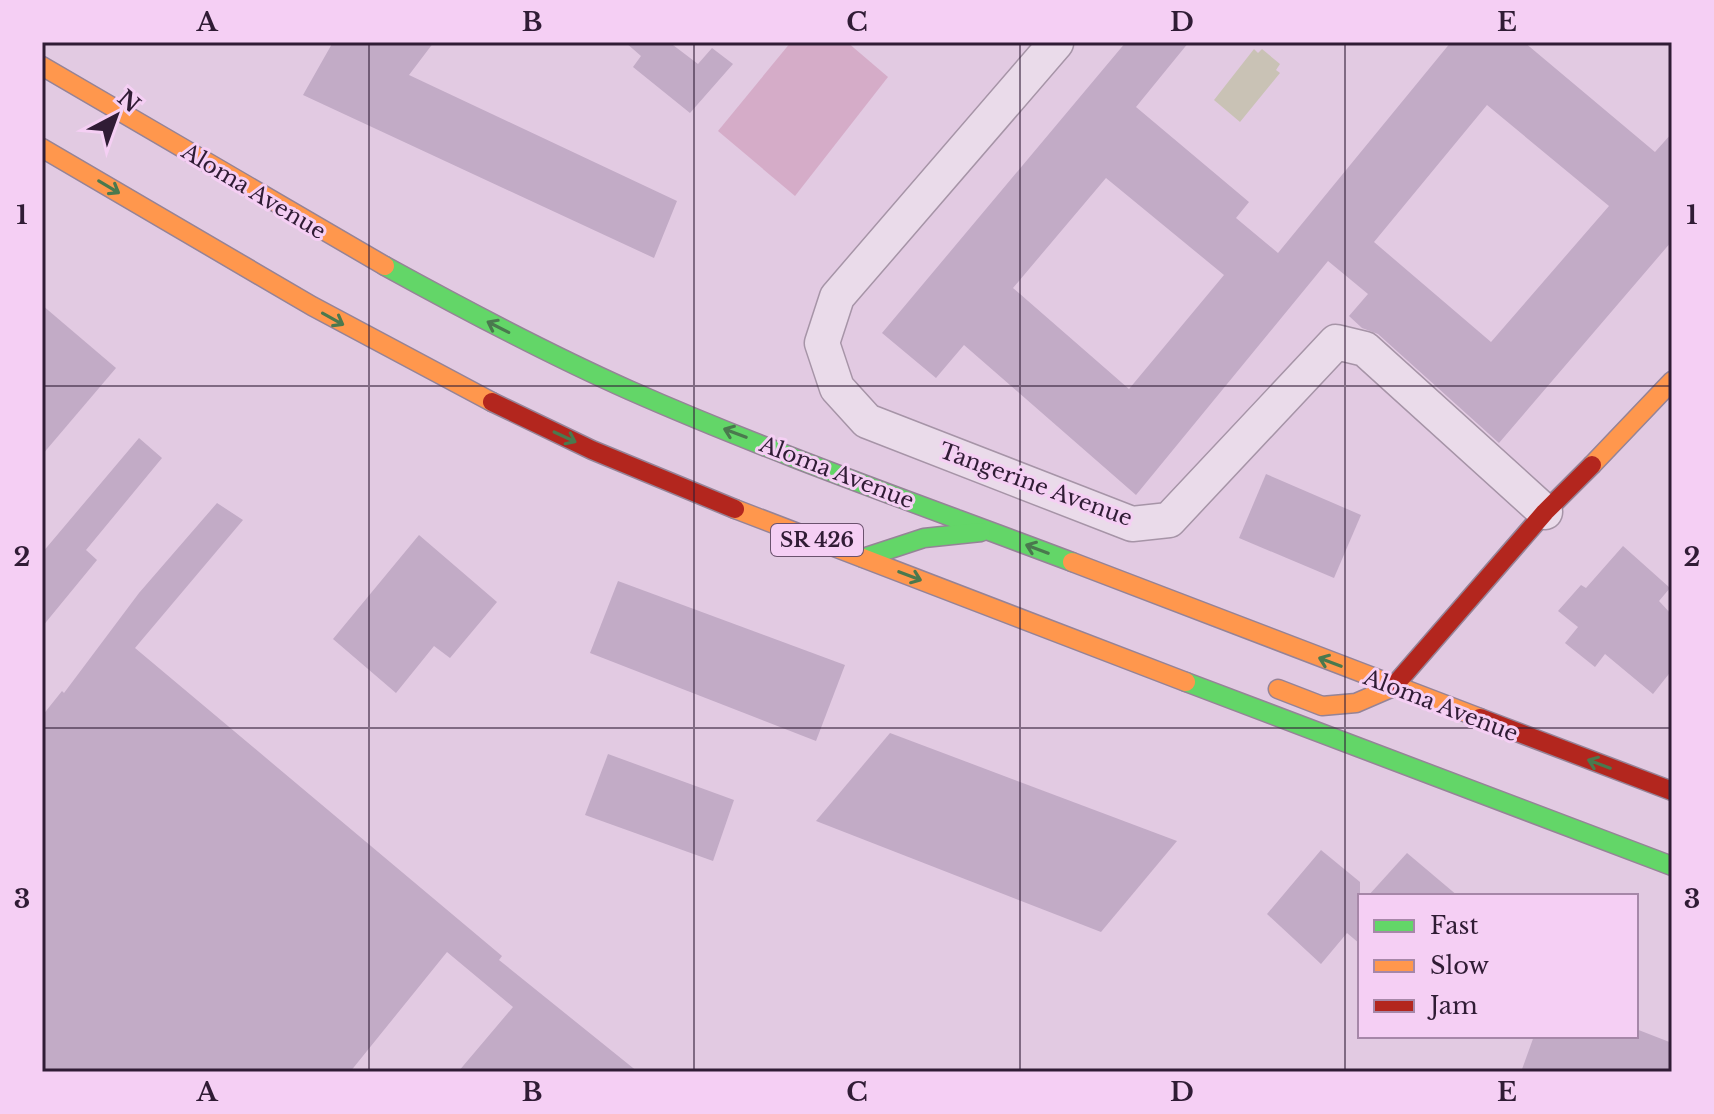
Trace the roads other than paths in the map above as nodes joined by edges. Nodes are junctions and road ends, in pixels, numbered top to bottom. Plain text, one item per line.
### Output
1 (1056, 43) edge
2 (42, 66) edge
3 (42, 148) edge
4 (1672, 381) edge
5 (1545, 512) junction
6 (991, 531) junction
7 (863, 558) junction
8 (1105, 631) dead end
9 (1076, 642) junction
10 (1266, 685) dead end
11 (1393, 687) junction
12 (1672, 791) edge
13 (1672, 866) edge

1 - 5 street, Tangerine Avenue
6 -> 2 main road, Aloma Avenue
3 -> 7 main road, SR 426
4 - 5 main road
5 - 11 main road
6 - 7 main road
11 -> 6 main road, Aloma Avenue
7 -> 9 main road, SR 426
8 - 9 main road
9 - 13 main road, SR 426
10 - 11 main road
12 -> 11 main road, Aloma Avenue

